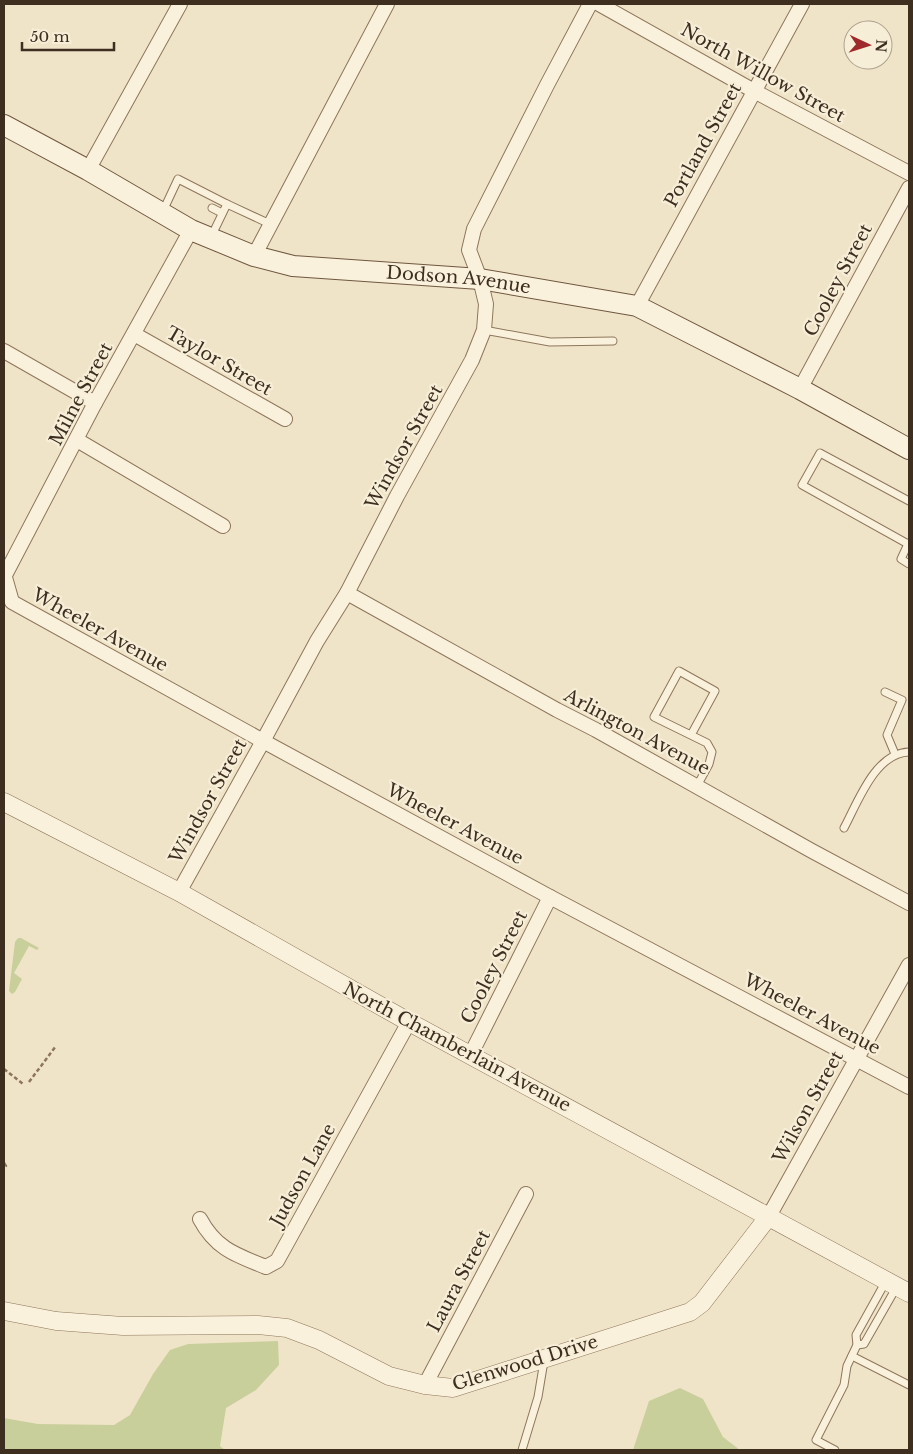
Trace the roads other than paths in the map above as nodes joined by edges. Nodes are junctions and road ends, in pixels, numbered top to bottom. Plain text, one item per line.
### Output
1 (180, 4) edge
2 (387, 4) edge
3 (590, 4) edge
4 (599, 4) edge
5 (802, 4) edge
6 (754, 91) junction
7 (4, 125) edge
8 (88, 170) junction
9 (909, 173) edge
10 (174, 188) junction
11 (909, 188) edge
12 (183, 193) dead end
13 (227, 204) junction
14 (212, 208) dead end
15 (162, 213) junction
16 (222, 213) junction
17 (270, 224) junction
18 (191, 230) junction
19 (211, 238) junction
20 (254, 256) junction
21 (480, 279) junction
22 (637, 306) junction
23 (484, 330) junction
24 (134, 334) junction
25 (613, 341) dead end
26 (4, 351) edge
27 (800, 389) junction
28 (96, 404) junction
29 (284, 419) dead end
30 (77, 440) junction
31 (909, 449) edge
32 (909, 501) edge
33 (223, 526) dead end
34 (909, 544) edge
35 (909, 564) edge
36 (4, 575) edge
37 (347, 593) junction
38 (885, 692) dead end
39 (691, 735) junction
40 (263, 741) junction
41 (909, 752) edge
42 (896, 754) junction
43 (697, 786) junction
44 (4, 802) edge
45 (844, 828) dead end
46 (179, 892) junction
47 (550, 897) junction
48 (909, 903) edge
49 (909, 965) edge
50 (409, 1022) junction
51 (471, 1054) junction
52 (856, 1059) junction
53 (909, 1087) edge
54 (526, 1194) dead end
55 (769, 1216) junction
56 (200, 1219) dead end
57 (897, 1287) edge
58 (4, 1311) edge
59 (857, 1345) junction
60 (852, 1356) junction
61 (544, 1358) junction
62 (425, 1385) junction
63 (909, 1385) edge
64 (522, 1450) edge
65 (835, 1450) edge

1 - 8 street
2 - 17 street
3 - 21 street, Windsor Street
4 - 6 street, North Willow Street
5 - 6 street, Portland Street
6 - 9 street, North Willow Street
6 - 22 street, Portland Street
7 - 8 main road, Dodson Avenue
8 - 15 main road, Dodson Avenue
10 - 12 lane
10 - 13 lane
10 - 15 lane
11 - 27 street, Cooley Street
13 - 16 lane
13 - 17 lane
14 - 16 lane
15 - 18 main road, Dodson Avenue
16 - 19 lane
17 - 20 street
18 - 19 main road, Dodson Avenue
18 - 24 street, Milne Street
19 - 20 main road, Dodson Avenue
20 - 21 main road, Dodson Avenue
21 - 22 main road, Dodson Avenue
21 - 23 street, Windsor Street
22 - 27 main road, Dodson Avenue
23 - 25 lane
23 - 37 street, Windsor Street
24 - 28 street, Milne Street
24 - 29 street, Taylor Street
26 - 28 street
27 - 31 main road, Dodson Avenue
28 - 30 street, Milne Street
30 - 33 street
30 - 36 street, Milne Street
32 - 34 lane
34 - 35 lane
36 - 40 street, Wheeler Avenue
37 - 40 street, Windsor Street
37 - 43 street, Arlington Avenue
38 - 42 lane
39 - 39 lane
39 - 43 lane
40 - 46 street, Windsor Street
40 - 47 street, Wheeler Avenue
41 - 42 lane
42 - 45 lane
43 - 48 street, Arlington Avenue
44 - 46 street, North Chamberlain Avenue
46 - 50 street, North Chamberlain Avenue
47 - 51 street, Cooley Street
47 - 52 street, Wheeler Avenue
49 - 52 street, Wilson Street
50 - 51 street, North Chamberlain Avenue
50 - 56 street, Judson Lane
51 - 55 street, North Chamberlain Avenue
52 - 53 street, Wheeler Avenue
52 - 55 street, Wilson Street
54 - 62 street, Laura Street
55 - 57 street, North Chamberlain Avenue
55 - 61 street, Glenwood Drive
57 - 59 lane
57 - 59 lane
58 - 62 street, Glenwood Drive
59 - 60 lane
60 - 63 lane
60 - 65 lane
61 - 62 street, Glenwood Drive
61 - 64 lane

